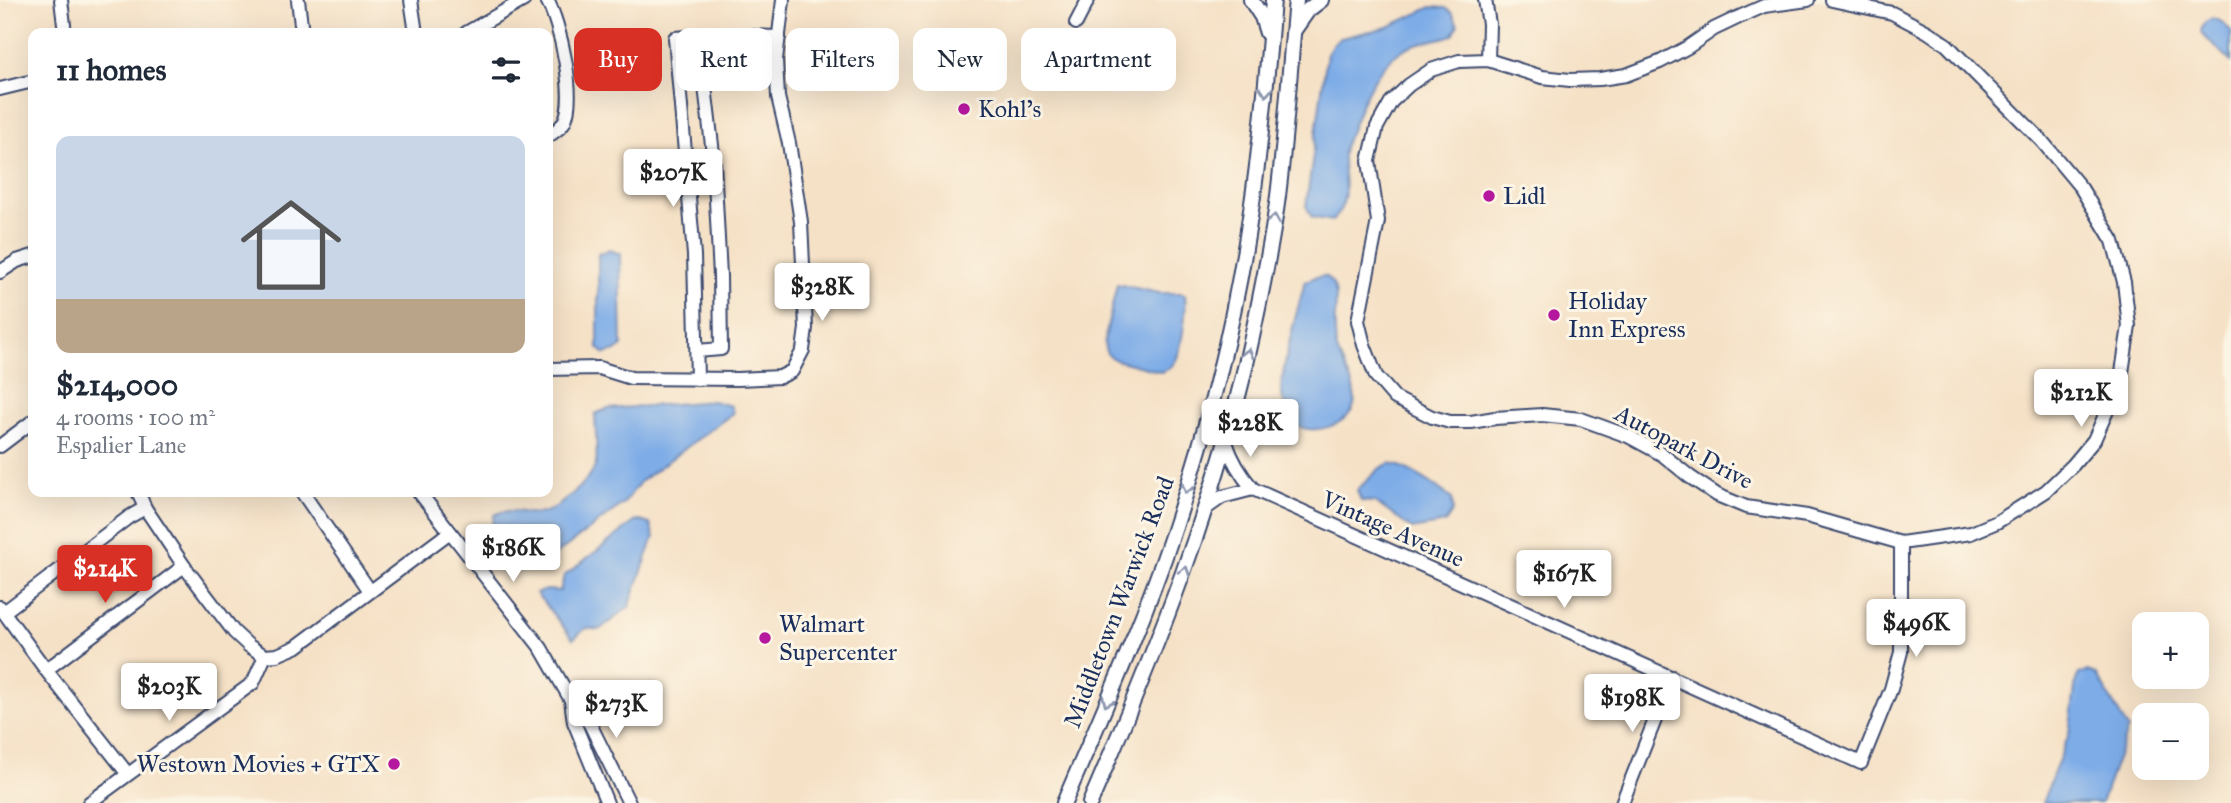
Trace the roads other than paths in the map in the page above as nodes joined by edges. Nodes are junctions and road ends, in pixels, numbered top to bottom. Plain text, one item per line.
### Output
1 (61, 0) edge
2 (298, 0) edge
3 (411, 0) edge
4 (524, 0) edge
5 (547, 0) edge
6 (783, 0) edge
7 (1078, 0) edge
8 (1088, 0) edge
9 (1251, 0) edge
10 (1273, 0) edge
11 (1296, 0) edge
12 (1321, 0) edge
13 (1485, 0) edge
14 (1808, 0) edge
15 (1832, 0) edge
16 (491, 27) edge
17 (64, 28) edge
18 (301, 28) edge
19 (415, 28) edge
20 (1293, 32) junction
21 (772, 36) edge
22 (779, 37) junction
23 (1270, 48) junction
24 (1488, 60) junction
25 (28, 82) edge
26 (0, 89) edge
27 (680, 91) edge
28 (706, 91) edge
29 (553, 133) edge
30 (28, 258) edge
31 (0, 272) edge
32 (697, 351) junction
33 (553, 369) edge
34 (697, 379) junction
35 (28, 425) edge
36 (1226, 442) junction
37 (0, 446) edge
38 (1253, 489) junction
39 (140, 497) edge
40 (305, 497) edge
41 (423, 497) edge
42 (145, 508) junction
43 (1205, 509) junction
44 (450, 532) junction
45 (1901, 543) junction
46 (184, 566) junction
47 (370, 591) junction
48 (2, 610) edge
49 (265, 656) junction
50 (46, 670) junction
51 (1672, 677) junction
52 (571, 700) junction
53 (127, 773) junction
54 (89, 803) edge
55 (607, 803) edge
56 (629, 803) edge
57 (1064, 803) edge
58 (1090, 803) edge
59 (1622, 803) edge

1 - 17 street
2 - 18 street
3 - 19 street
4 - 16 street
5 - 29 street
6 - 22 street
7 - 8 street
9 - 23 main road
10 - 23 main road, Middletown Warwick Road
11 - 20 main road, Middletown Warwick Road
12 - 20 main road
13 - 24 street
14 - 24 street, Autopark Drive
15 - 45 street, Autopark Drive
36 -> 20 main road, Middletown Warwick Road
21 - 22 street
22 - 34 street
23 -> 57 main road, Middletown Warwick Road
24 - 45 street, Autopark Drive
25 - 26 street
27 - 32 street
28 - 32 street
30 - 31 street
32 - 34 street
33 - 34 street
35 - 37 street
36 - 38 street, Vintage Avenue
36 - 43 main road, Middletown Warwick Road
38 - 43 street
38 - 51 street, Vintage Avenue
39 - 42 street
40 - 47 street
41 - 44 street
42 - 46 street
42 - 48 street
58 -> 43 main road, Middletown Warwick Road
44 - 47 street
44 - 52 street
45 - 51 street, Vintage Avenue
46 - 49 street
46 - 50 street
47 - 49 street
48 - 50 street
49 - 53 street
50 - 53 street
51 - 59 street
52 - 55 street
52 - 56 street
53 - 54 street

